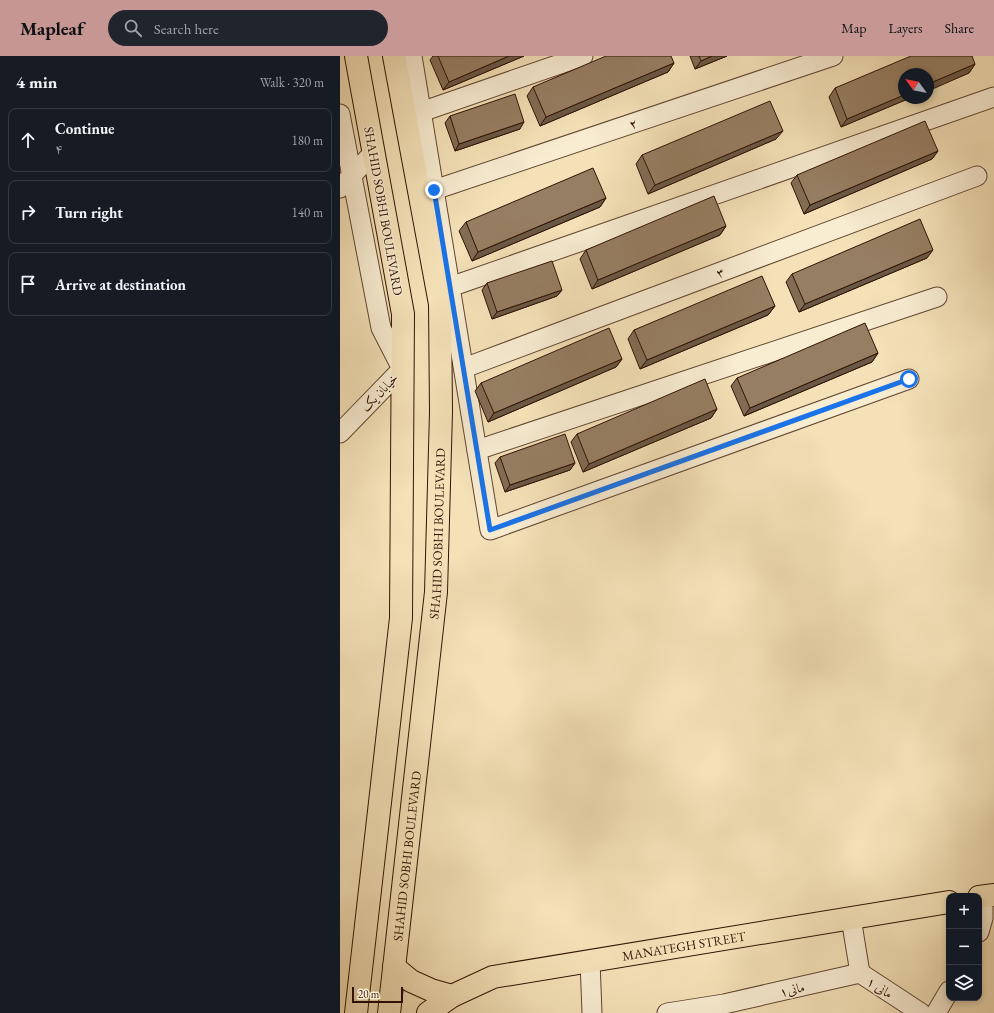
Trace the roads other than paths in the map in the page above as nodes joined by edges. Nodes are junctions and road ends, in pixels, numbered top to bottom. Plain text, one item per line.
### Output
1 (356, 56) edge
2 (394, 56) edge
3 (412, 56) edge
4 (583, 56) edge
5 (833, 56) edge
6 (994, 97) edge
7 (421, 112) junction
8 (340, 114) edge
9 (374, 152) junction
10 (977, 176) dead end
11 (346, 182) edge
12 (434, 190) junction
13 (450, 287) junction
14 (938, 297) dead end
15 (464, 368) junction
16 (402, 369) junction
17 (909, 379) dead end
18 (340, 433) edge
19 (477, 450) junction
20 (985, 896) edge
21 (946, 902) edge
22 (851, 918) junction
23 (980, 929) edge
24 (590, 962) junction
25 (394, 967) junction
26 (860, 974) junction
27 (452, 996) junction
28 (946, 996) edge
29 (724, 1008) edge
30 (356, 1013) edge
31 (388, 1013) edge
32 (428, 1013) edge
33 (592, 1013) edge
34 (667, 1013) edge
35 (921, 1013) edge
36 (936, 1013) edge

1 - 9 main road, SHAHID SOBHI BOULEVARD
2 - 25 main road, SHAHID SOBHI BOULEVARD
3 - 7 street
4 - 7 street
5 - 12 street, ۲
6 - 13 street
7 - 12 street
8 - 11 street
9 - 11 street
9 - 16 main road, SHAHID SOBHI BOULEVARD
10 - 15 street, ۳
11 - 16 street
12 - 13 street
13 - 15 street
14 - 19 street
15 - 19 street
16 - 18 street, خیابان یک
16 - 30 main road, SHAHID SOBHI BOULEVARD
17 - 19 street
20 - 23 street
21 - 22 main road, MANATEGH STREET
22 - 24 main road, MANATEGH STREET
22 - 26 street
24 - 27 main road, MANATEGH STREET
24 - 33 street
25 - 27 main road
25 - 31 main road, SHAHID SOBHI BOULEVARD
26 - 29 street, مانی۱
26 - 35 street, مانی ۱
27 - 32 main road, MANATEGH STREET
28 - 36 street
29 - 34 street, مانی۱

